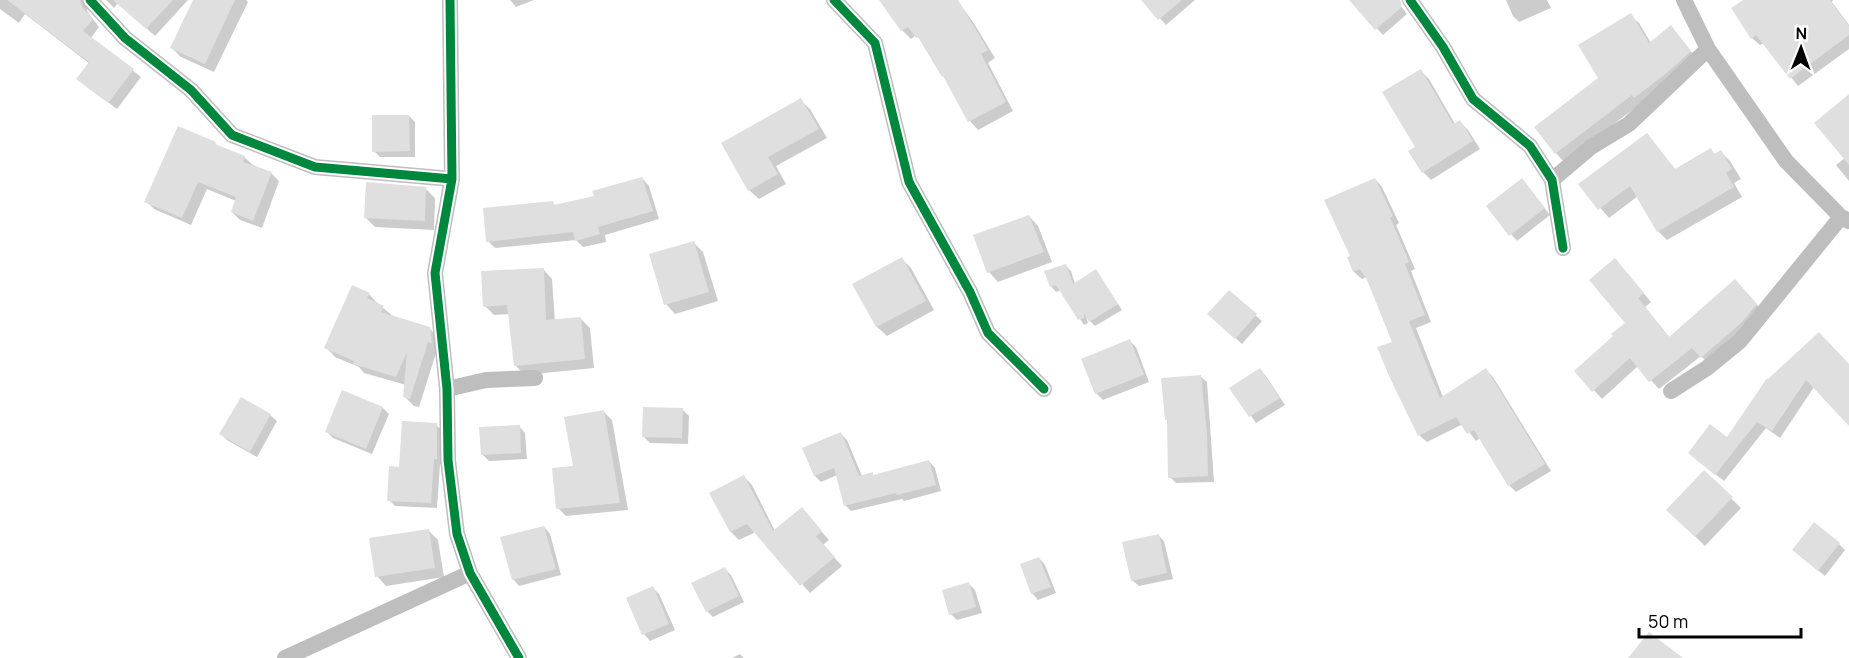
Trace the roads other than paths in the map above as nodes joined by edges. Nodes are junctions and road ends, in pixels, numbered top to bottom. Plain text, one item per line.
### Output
1 (90, 0) edge
2 (450, 0) edge
3 (834, 0) edge
4 (1410, 0) edge
5 (1684, 0) edge
6 (1708, 49) junction
7 (452, 179) junction
8 (1552, 180) junction
9 (1845, 219) edge
10 (1563, 248) dead end
11 (535, 378) dead end
12 (447, 389) junction
13 (1044, 389) dead end
14 (1671, 391) dead end
15 (470, 573) junction
16 (285, 658) edge
17 (519, 658) edge

1 - 7 street
2 - 7 street
3 - 13 street
4 - 8 street
5 - 6 street
6 - 8 street
6 - 9 street
7 - 12 street
8 - 10 street
9 - 14 street
11 - 12 street
12 - 15 street
15 - 16 street
15 - 17 street

